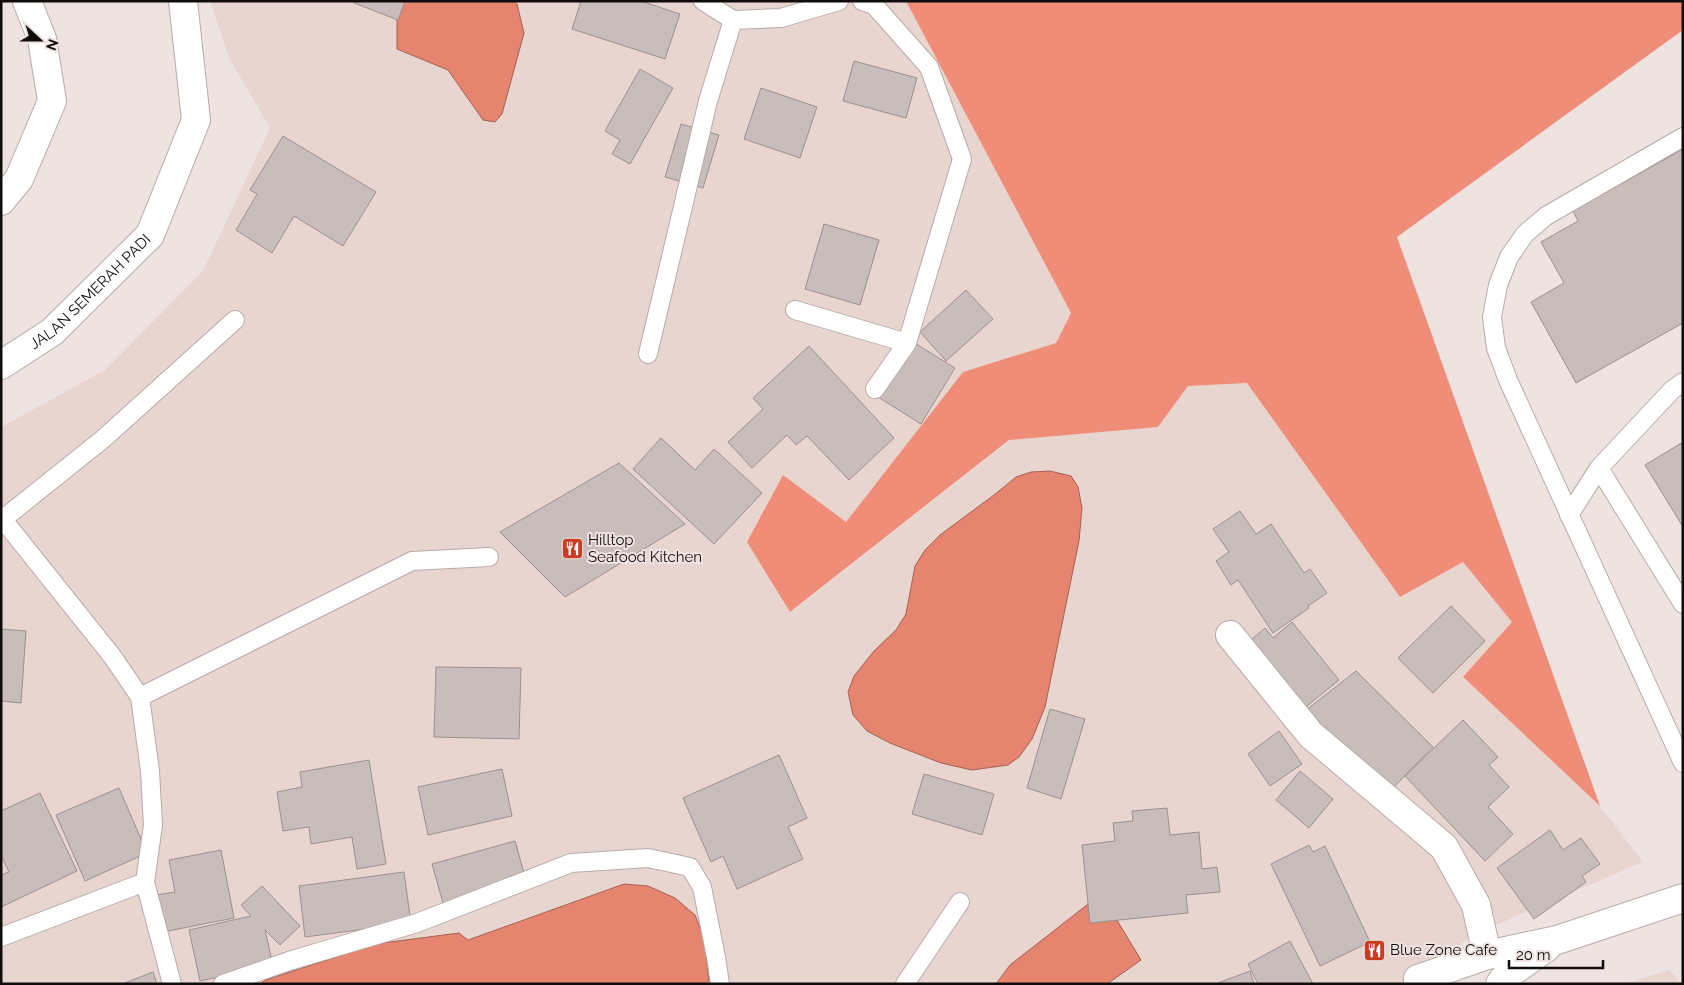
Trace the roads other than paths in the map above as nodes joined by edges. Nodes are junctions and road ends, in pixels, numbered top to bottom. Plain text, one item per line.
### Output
1 (27, 1) edge
2 (183, 1) edge
3 (703, 1) edge
4 (839, 1) edge
5 (862, 1) edge
6 (733, 20) junction
7 (1683, 137) edge
8 (1, 201) edge
9 (795, 310) dead end
10 (235, 320) dead end
11 (907, 343) junction
12 (648, 354) dead end
13 (1, 365) edge
14 (1683, 382) edge
15 (875, 389) dead end
16 (1599, 468) junction
17 (1569, 515) junction
18 (2, 518) edge
19 (489, 557) dead end
20 (1683, 604) edge
21 (1230, 635) dead end
22 (140, 697) junction
23 (1683, 763) edge
24 (145, 882) junction
25 (1683, 898) edge
26 (960, 902) dead end
27 (1, 937) edge
28 (1557, 940) junction
29 (1487, 956) junction
30 (1414, 982) edge
31 (172, 984) edge
32 (223, 984) edge
33 (720, 984) edge
34 (905, 984) edge
35 (1500, 984) edge

1 - 8 street
2 - 13 street, JALAN SEMERAH PADI
3 - 6 lane
4 - 6 lane
5 - 11 lane
6 - 12 lane
7 - 17 lane
9 - 11 lane
10 - 18 lane
11 - 15 lane
14 - 16 lane
16 - 17 lane
16 - 20 lane
17 - 23 lane
18 - 22 lane
19 - 22 lane
21 - 29 street
22 - 24 lane
24 - 27 lane
24 - 31 lane
25 - 28 street
26 - 34 lane
28 - 29 street
28 - 35 street
29 - 30 street
32 - 33 lane

